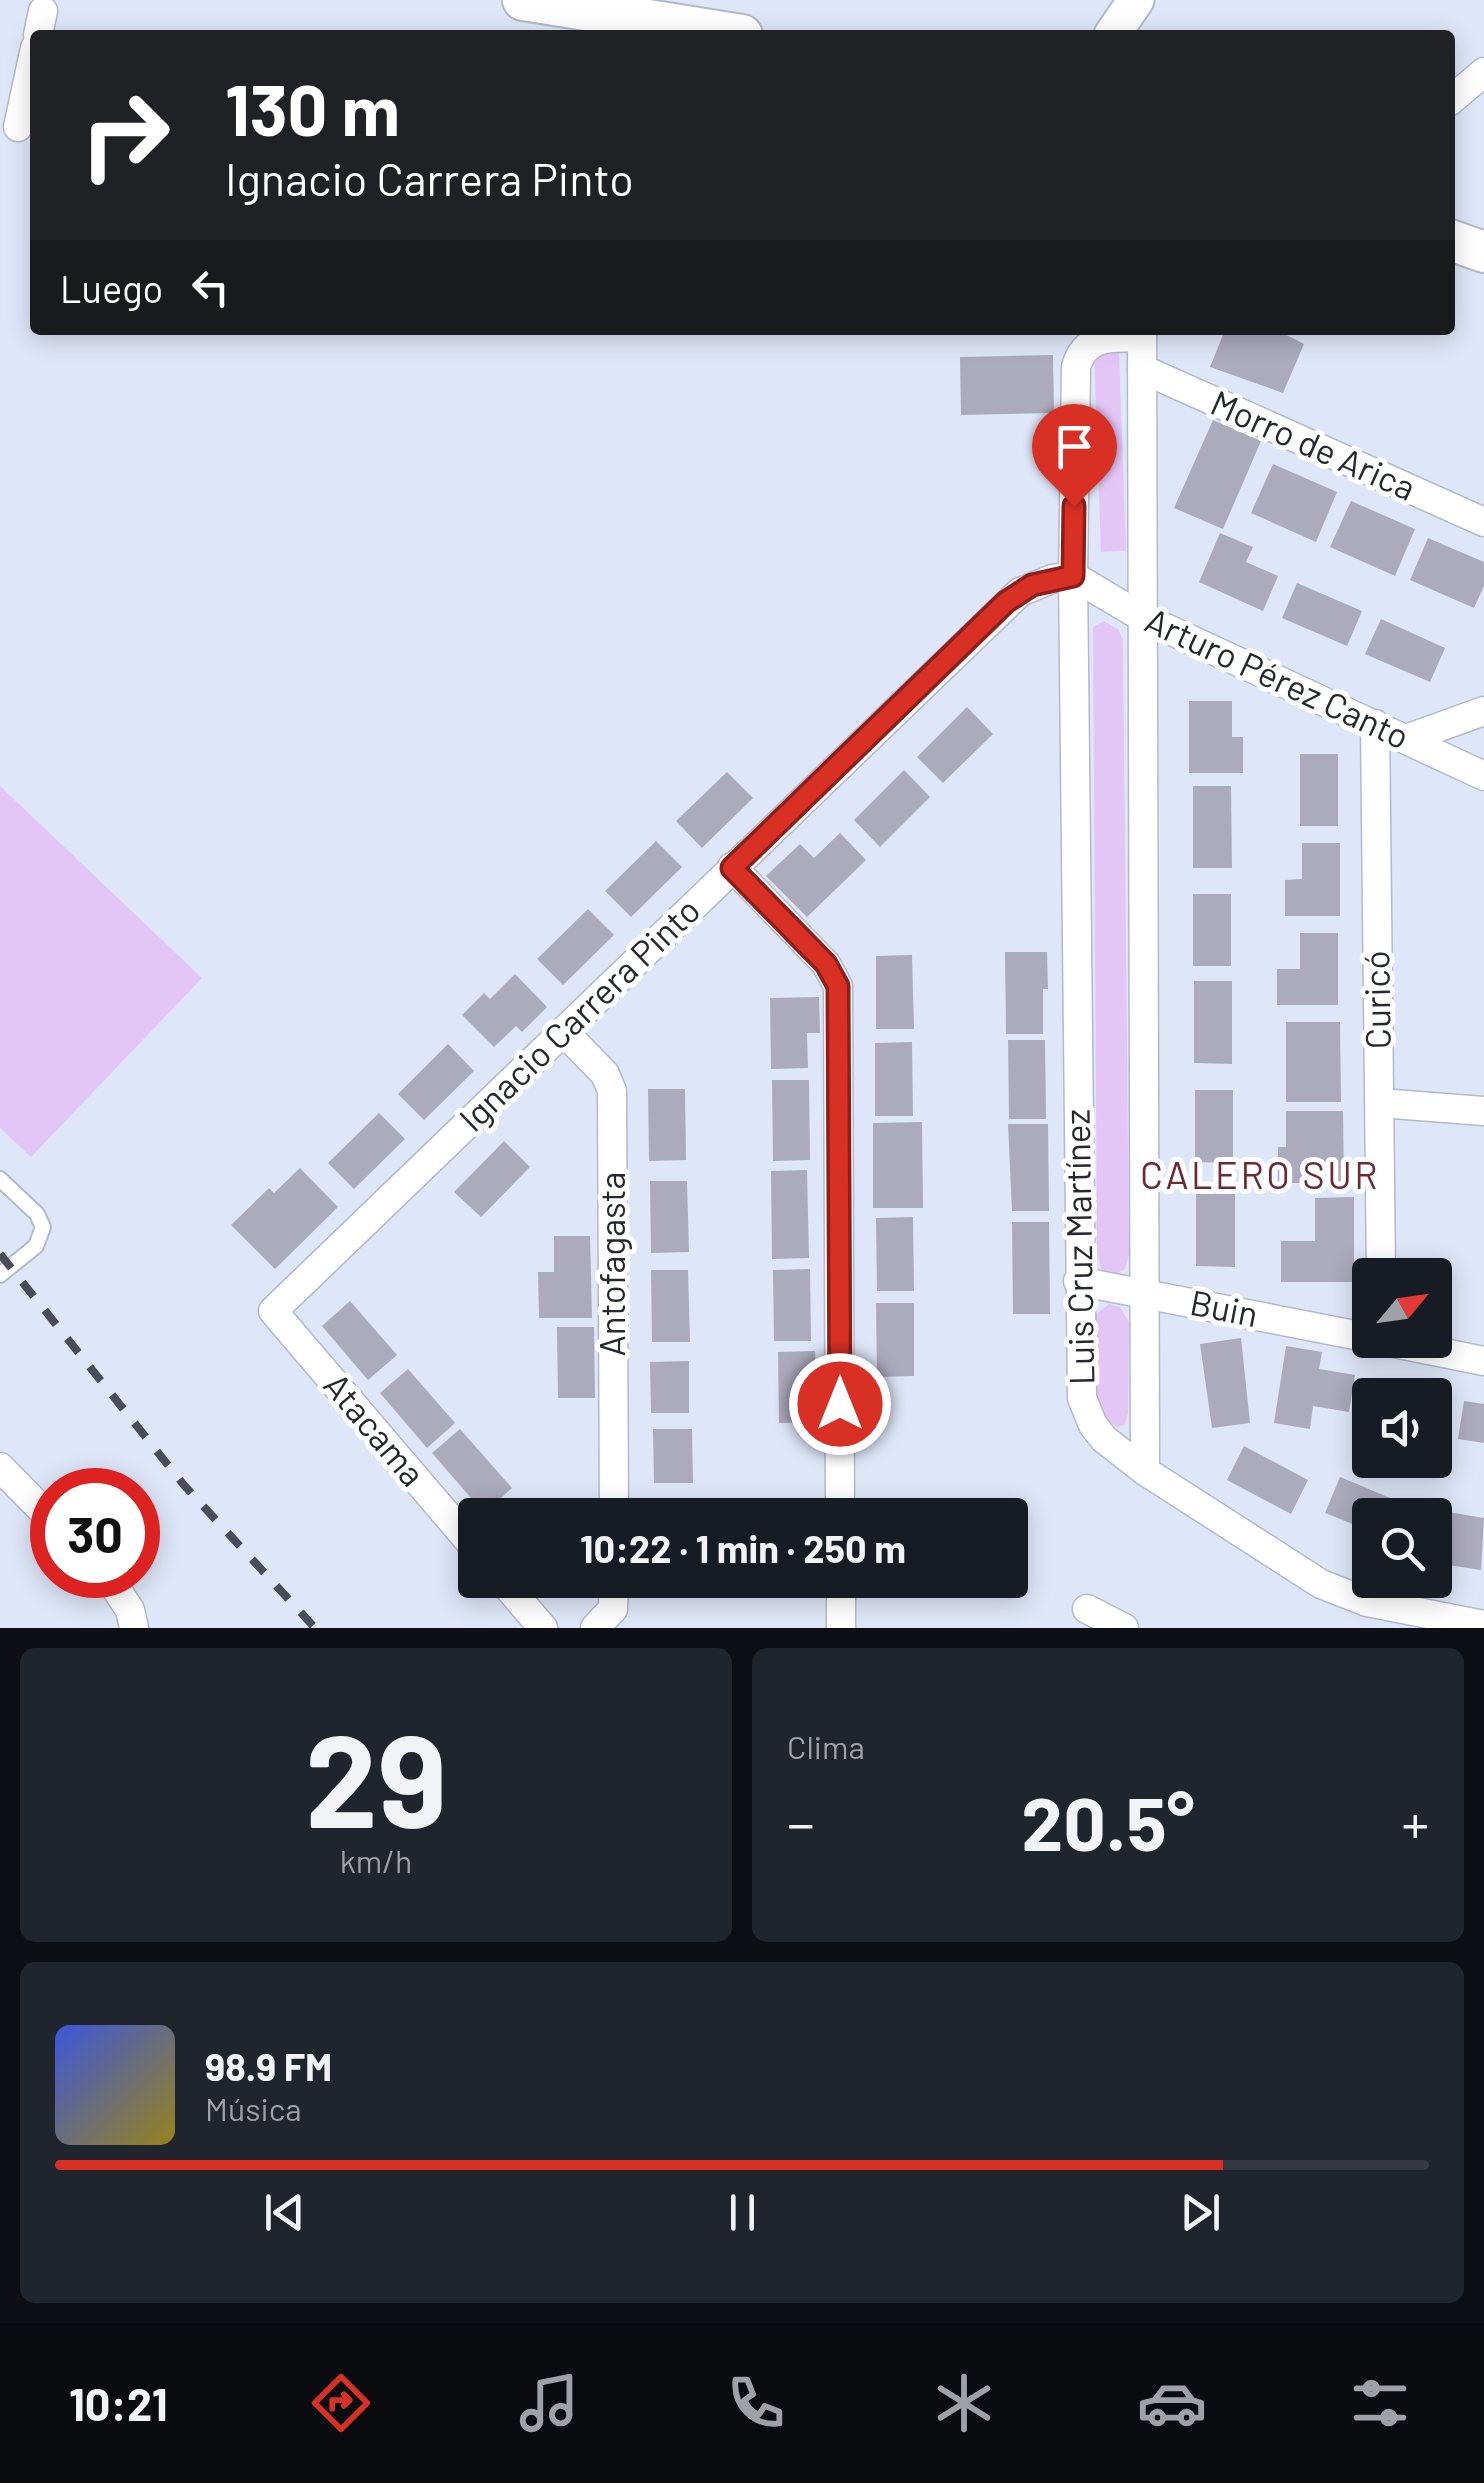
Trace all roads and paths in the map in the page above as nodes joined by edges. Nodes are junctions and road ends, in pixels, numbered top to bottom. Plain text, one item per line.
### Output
1 (523, 0) edge
2 (1136, 0) edge
3 (601, 7) edge
4 (717, 30) edge
5 (1115, 30) edge
6 (30, 72) edge
7 (1484, 72) edge
8 (1455, 97) edge
9 (18, 128) edge
10 (1132, 335) edge
11 (1142, 335) edge
12 (1142, 369) junction
13 (1484, 522) edge
14 (1073, 576) junction
15 (1142, 617) junction
16 (1484, 711) edge
17 (1375, 724) junction
18 (1406, 739) junction
19 (1484, 776) edge
20 (732, 868) junction
21 (563, 1030) junction
22 (1380, 1103) junction
23 (1484, 1111) edge
24 (0, 1179) edge
25 (1381, 1258) edge
26 (0, 1275) edge
27 (1078, 1281) junction
28 (1144, 1294) junction
29 (274, 1311) joint
30 (1352, 1334) edge
31 (1452, 1354) edge
32 (1484, 1360) edge
33 (0, 1467) edge
34 (1145, 1471) junction
35 (30, 1498) edge
36 (614, 1498) edge
37 (840, 1498) edge
38 (458, 1528) edge
39 (122, 1598) edge
40 (517, 1598) edge
41 (613, 1598) edge
42 (840, 1598) edge
43 (1087, 1609) dead end
44 (1484, 1625) edge
45 (134, 1628) edge
46 (543, 1628) edge
47 (596, 1628) edge
48 (841, 1628) edge
49 (1124, 1628) edge

1 - 3 main road
2 - 5 street
3 - 4 main road
6 - 9 street
7 - 8 street
10 - 14 street, Luis Cruz Martínez
11 - 12 street, Luis Cruz Martínez
12 - 13 street, Morro de Arica
12 - 15 street, Luis Cruz Martínez
14 - 15 street, Arturo Pérez Canto
14 - 20 street, Ignacio Carrera Pinto
14 - 27 street, Luis Cruz Martínez
15 - 17 street, Arturo Pérez Canto
15 - 28 street, Luis Cruz Martínez
16 - 18 street
17 - 18 street, Arturo Pérez Canto
17 - 22 street, Curicó
18 - 19 street, Arturo Pérez Canto
20 - 21 street, Ignacio Carrera Pinto
20 - 37 street
21 - 29 street, Ignacio Carrera Pinto
21 - 36 street, Antofagasta
22 - 23 street
22 - 25 street, Curicó
24 - 26 lane
27 - 28 street, Buin
27 - 34 street, Luis Cruz Martínez
28 - 30 street, Buin
28 - 34 street, Luis Cruz Martínez
29 - 38 street, Atacama
31 - 32 street
33 - 35 street
34 - 44 street
39 - 45 street
40 - 46 street
41 - 47 street
42 - 48 street
43 - 49 street

